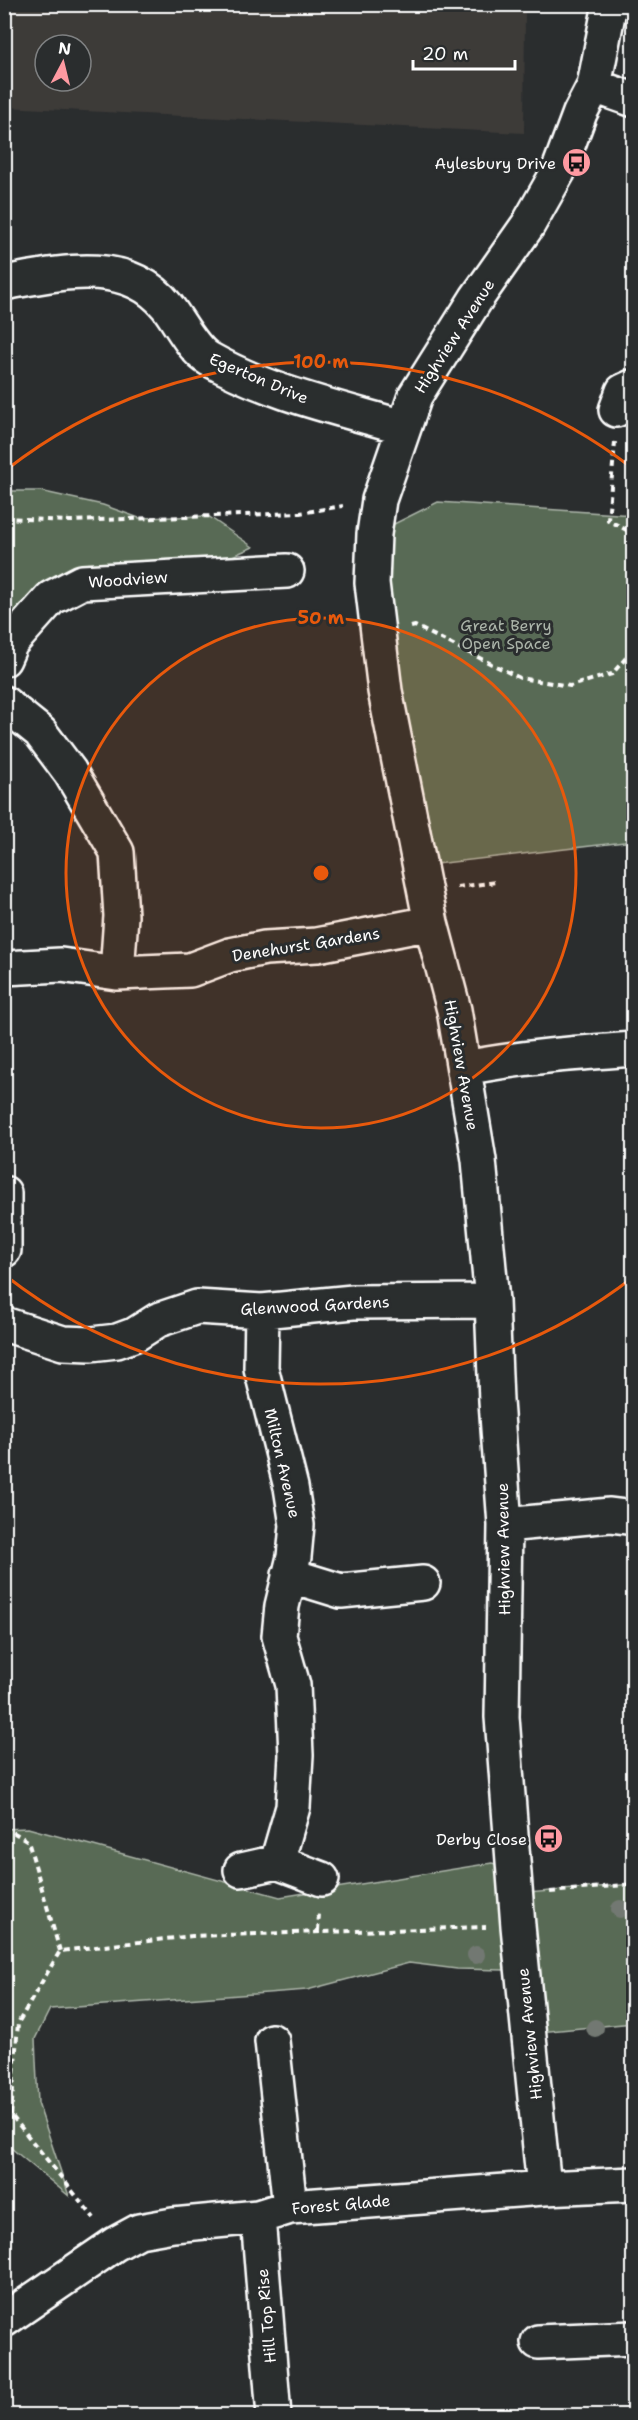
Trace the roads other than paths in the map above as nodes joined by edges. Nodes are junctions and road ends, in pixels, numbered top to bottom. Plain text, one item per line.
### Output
1 (610, 4) edge
2 (594, 86) junction
3 (633, 100) edge
4 (4, 283) edge
5 (403, 428) junction
6 (287, 571) dead end
7 (4, 659) edge
8 (4, 703) edge
9 (431, 923) junction
10 (4, 968) edge
11 (117, 974) junction
12 (633, 1049) edge
13 (465, 1068) junction
14 (4, 1193) edge
15 (4, 1250) edge
16 (492, 1301) junction
17 (262, 1311) junction
18 (4, 1324) edge
19 (633, 1518) edge
20 (505, 1525) junction
21 (289, 1575) junction
22 (423, 1583) dead end
23 (277, 1862) junction
24 (241, 1870) dead end
25 (322, 1879) dead end
26 (272, 2041) dead end
27 (633, 2184) edge
28 (544, 2188) junction
29 (290, 2207) junction
30 (258, 2217) junction
31 (4, 2320) edge
32 (633, 2338) edge
33 (538, 2342) dead end
34 (274, 2415) edge

1 - 2 street, Highview Avenue
2 - 3 street
2 - 5 street, Highview Avenue
4 - 5 street, Egerton Drive
5 - 9 street, Highview Avenue
6 - 7 street, Woodview
8 - 11 street
9 - 11 street, Denehurst Gardens
9 - 13 street, Highview Avenue
10 - 11 street, Denehurst Gardens
12 - 13 street
13 - 16 street, Highview Avenue
14 - 15 street
16 - 17 street, Glenwood Gardens
16 - 20 street, Highview Avenue
17 - 18 street, Glenwood Gardens
17 - 21 street, Milton Avenue
19 - 20 street
20 - 28 street, Highview Avenue
21 - 22 street
21 - 23 street, Milton Avenue
23 - 24 street
23 - 25 street
26 - 29 street
27 - 28 street, Forest Glade
28 - 29 street, Forest Glade
29 - 30 street, Forest Glade
30 - 31 street, Forest Glade
30 - 34 street, Hill Top Rise
32 - 33 street

